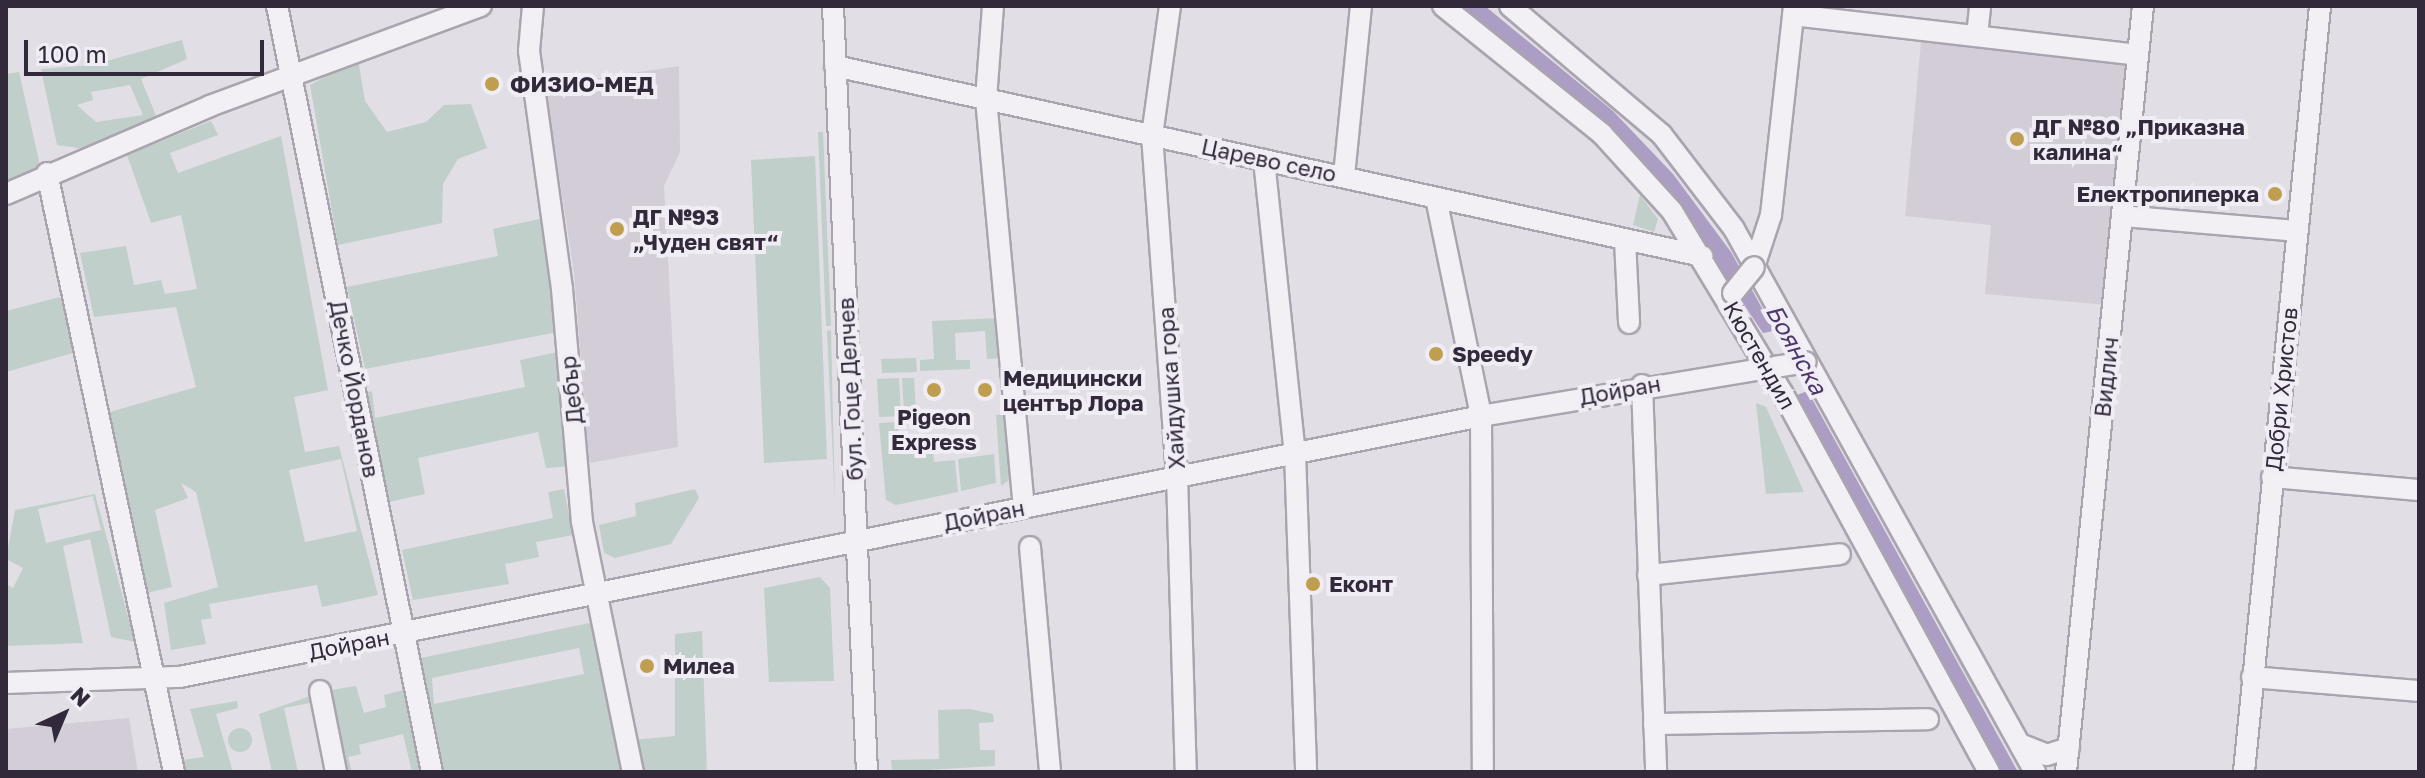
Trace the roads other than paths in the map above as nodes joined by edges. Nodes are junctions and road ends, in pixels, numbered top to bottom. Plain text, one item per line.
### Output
1 (277, 6) edge
2 (481, 6) edge
3 (533, 6) edge
4 (833, 6) edge
5 (993, 6) edge
6 (1170, 6) edge
7 (1361, 6) edge
8 (1443, 6) edge
9 (1510, 6) edge
10 (1980, 6) edge
11 (2143, 6) edge
12 (2320, 6) edge
13 (1794, 11) edge
14 (1977, 36) junction
15 (2138, 55) junction
16 (835, 66) junction
17 (292, 81) junction
18 (986, 99) junction
19 (1152, 135) junction
20 (1264, 160) junction
21 (47, 173) junction
22 (1344, 176) junction
23 (6, 194) edge
24 (1436, 198) junction
25 (1771, 215) junction
26 (2122, 216) junction
27 (1734, 229) junction
28 (2297, 231) junction
29 (1625, 240) junction
30 (1702, 256) junction
31 (1756, 265) junction
32 (1730, 296) junction
33 (1629, 323) dead end
34 (1809, 362) junction
35 (1771, 367) junction
36 (1642, 385) junction
37 (1481, 416) junction
38 (1295, 453) junction
39 (1177, 476) junction
40 (2272, 477) junction
41 (2419, 490) edge
42 (1024, 507) junction
43 (857, 540) junction
44 (1030, 547) dead end
45 (1840, 554) dead end
46 (1648, 575) junction
47 (597, 592) junction
48 (404, 633) junction
49 (2252, 677) junction
50 (158, 681) junction
51 (6, 683) edge
52 (320, 691) dead end
53 (2419, 691) edge
54 (1928, 719) dead end
55 (1654, 724) junction
56 (2020, 744) junction
57 (2069, 748) junction
58 (174, 772) edge
59 (336, 772) edge
60 (432, 772) edge
61 (633, 772) edge
62 (867, 772) edge
63 (1050, 772) edge
64 (1186, 772) edge
65 (1306, 772) edge
66 (1483, 772) edge
67 (1656, 772) edge
68 (1989, 772) edge
69 (2035, 772) edge
70 (2066, 772) edge
71 (2244, 772) edge

1 - 17 street, Дечко Йорданов
2 - 17 street
3 - 47 street, Дебър
4 - 16 street, бул. Гоце Делчев
5 - 18 street
6 - 19 street, Хайдушка гора
7 - 22 street
8 - 30 street, Кюстендил
9 - 27 street, Кюстендил
10 - 14 street
11 - 15 street, Видлич
12 - 28 street, Добри Христов
13 - 14 street
13 - 25 street
14 - 15 street
15 - 26 street, Видлич
16 - 18 street, Царево село
16 - 43 street, бул. Гоце Делчев
17 - 21 street
17 - 48 street, Дечко Йорданов
18 - 19 street, Царево село
18 - 42 street
19 - 20 street, Царево село
19 - 39 street, Хайдушка гора
20 - 22 street, Царево село
20 - 38 street
21 - 23 street
21 - 50 street
22 - 24 street, Царево село
24 - 29 street, Царево село
24 - 37 street
25 - 27 street
25 - 31 street
26 - 28 street
26 - 57 street, Видлич
27 - 31 street, Кюстендил
28 - 40 street, Добри Христов
29 - 30 street, Царево село
29 - 33 street
30 - 32 street, Кюстендил
31 - 32 street, bridge
31 - 34 street, Кюстендил
32 - 35 street, Кюстендил
34 - 35 street, Дойран, bridge
34 - 56 street, Кюстендил
35 - 36 street, Дойран
35 - 68 street, Кюстендил
36 - 37 street, Дойран
36 - 46 street
37 - 38 street, Дойран
37 - 66 street
38 - 39 street, Дойран
38 - 65 street
39 - 42 street, Дойран
39 - 64 street, Хайдушка гора
40 - 41 street
40 - 49 street, Добри Христов
42 - 43 street, Дойран
43 - 47 street, Дойран
43 - 62 street, бул. Гоце Делчев
44 - 63 street
45 - 46 street
46 - 55 street
47 - 48 street, Дойран
47 - 61 street, Дебър
48 - 50 street, Дойран
48 - 60 street, Дечко Йорданов
49 - 53 street
49 - 71 street, Добри Христов
50 - 51 street, Дойран
50 - 58 street
52 - 59 street
54 - 55 street
55 - 67 street
56 - 57 street
56 - 69 street, Кюстендил
57 - 70 street, Видлич

